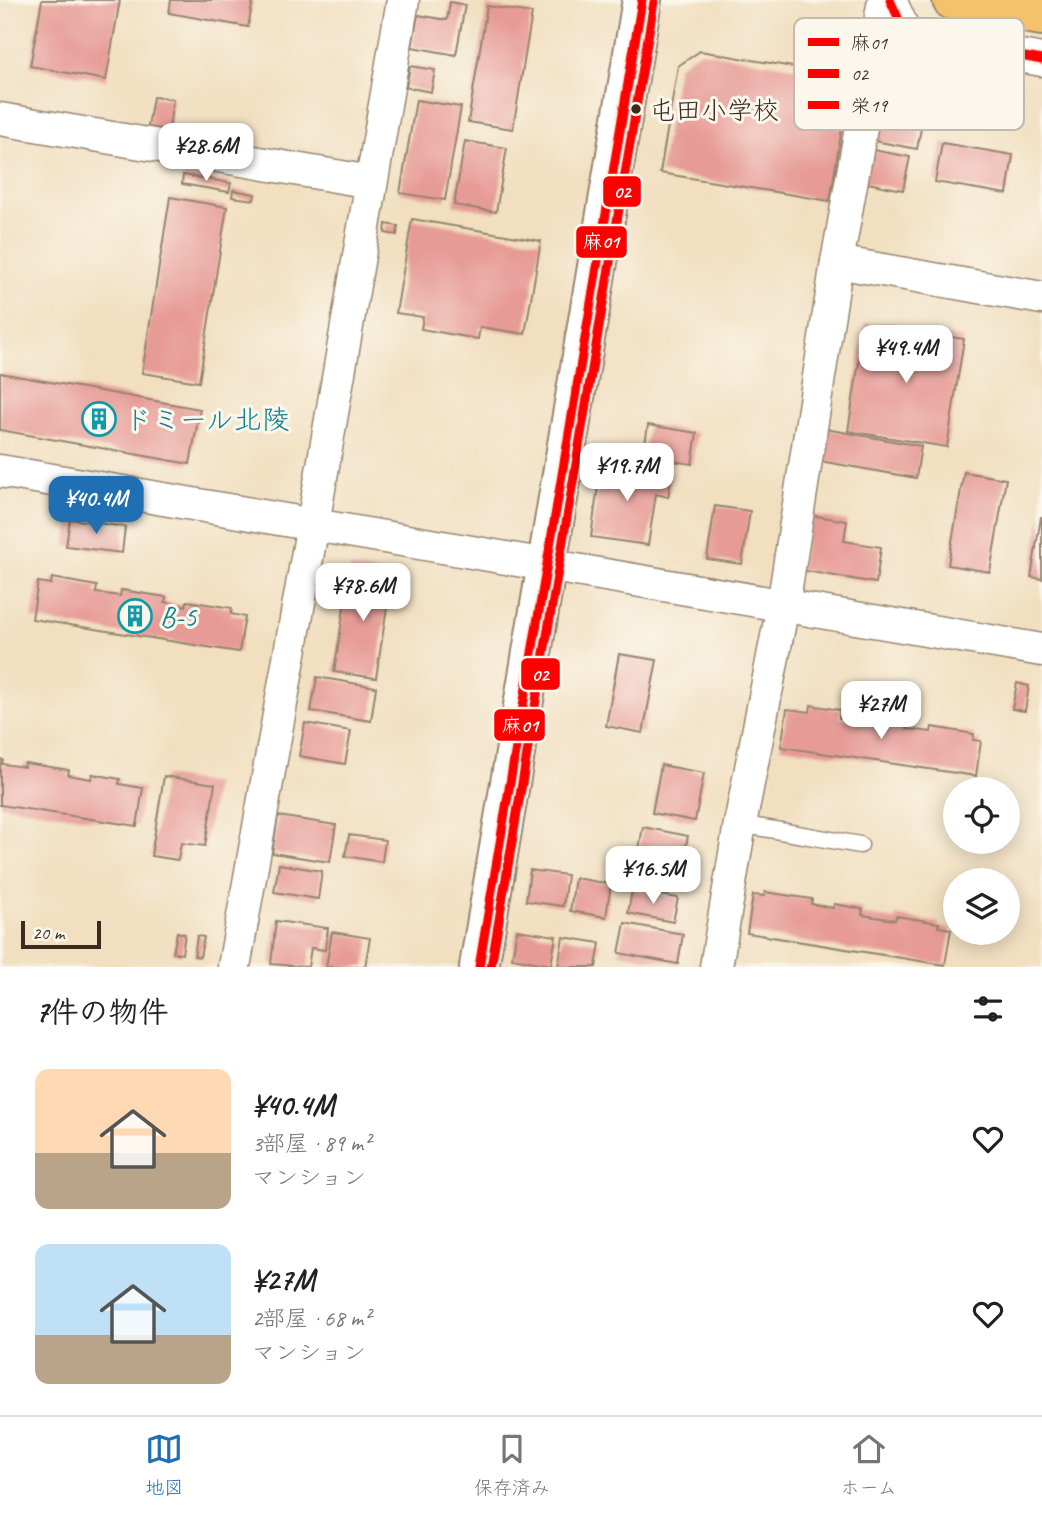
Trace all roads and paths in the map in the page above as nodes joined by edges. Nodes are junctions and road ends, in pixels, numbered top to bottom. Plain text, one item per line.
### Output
1 (402, 0) edge
2 (642, 0) edge
3 (884, 0) edge
4 (890, 0) edge
5 (952, 0) edge
6 (1042, 16) edge
7 (881, 18) edge
8 (898, 18) edge
9 (1024, 57) edge
10 (1042, 60) edge
11 (0, 119) edge
12 (861, 130) edge
13 (371, 181) junction
14 (837, 262) junction
15 (1042, 298) edge
16 (0, 471) edge
17 (313, 524) junction
18 (547, 565) junction
19 (783, 606) junction
20 (1042, 650) edge
21 (740, 824) junction
22 (860, 845) dead end
23 (234, 967) edge
24 (479, 967) edge
25 (716, 967) edge

1 - 13 street
2 - 18 street
3 - 7 street
4 - 8 street
5 - 6 main road
9 - 10 street
11 - 13 street
12 - 14 street
13 - 17 street
14 - 15 street
14 - 19 street
16 - 17 street
17 - 18 street
17 - 23 street
18 - 19 street
18 - 24 street
19 - 20 street
19 - 21 street
21 - 22 lane
21 - 25 street

